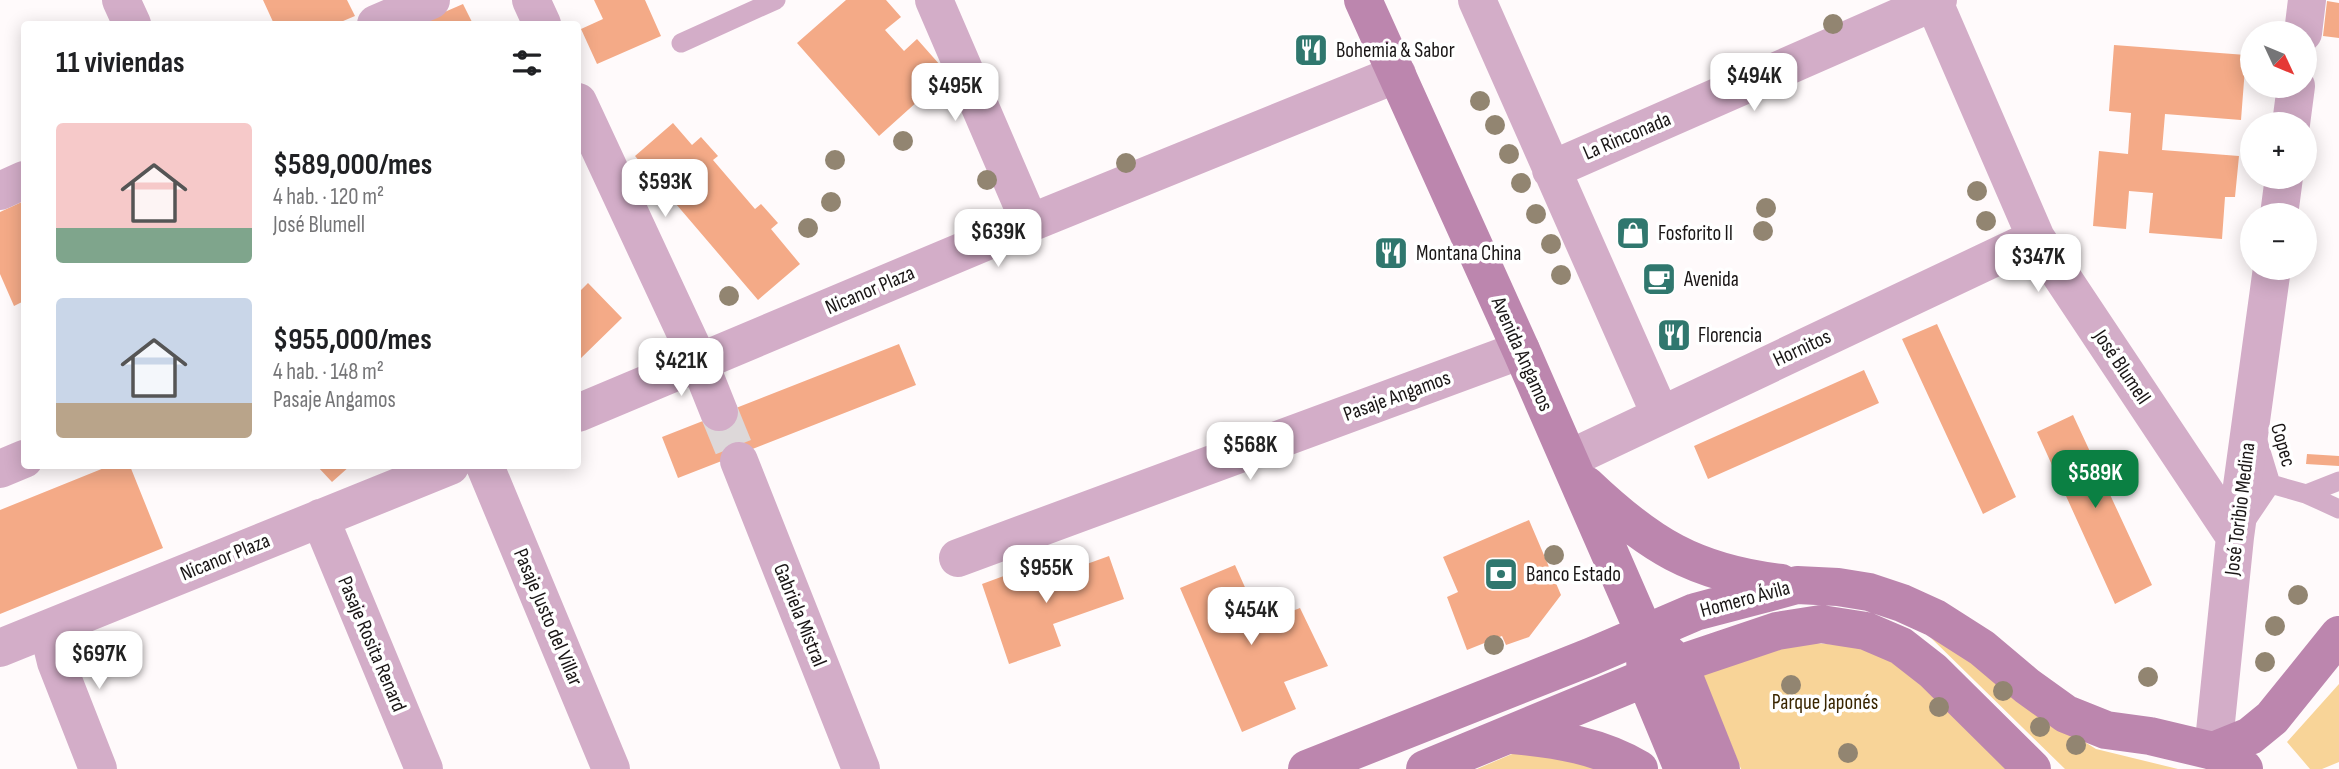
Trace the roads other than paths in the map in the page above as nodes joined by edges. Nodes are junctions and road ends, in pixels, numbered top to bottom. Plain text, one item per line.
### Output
1 (121, 0) edge
2 (431, 0) edge
3 (531, 0) edge
4 (776, 0) edge
5 (934, 0) edge
6 (1363, 0) edge
7 (1477, 0) edge
8 (2307, 0) edge
9 (1935, 1) edge
10 (131, 21) edge
11 (383, 21) edge
12 (541, 21) edge
13 (2304, 21) edge
14 (681, 43) dead end
15 (1396, 74) junction
16 (581, 108) edge
17 (1551, 170) junction
18 (21, 181) edge
19 (0, 191) edge
20 (1030, 223) junction
21 (2036, 238) junction
22 (2270, 280) edge
23 (1521, 350) junction
24 (699, 362) junction
25 (581, 412) edge
26 (719, 412) tunnel mouth
27 (1660, 414) junction
28 (2252, 419) junction
29 (21, 459) edge
30 (739, 461) tunnel mouth
31 (1572, 467) junction
32 (0, 469) edge
33 (442, 469) edge
34 (486, 469) edge
35 (2339, 481) edge
36 (2271, 484) junction
37 (2306, 494) junction
38 (2339, 509) edge
39 (320, 518) junction
40 (2235, 537) junction
41 (958, 558) dead end
42 (1797, 585) junction
43 (48, 628) junction
44 (1644, 632) junction
45 (2339, 635) edge
46 (0, 648) edge
47 (1662, 672) junction
48 (2272, 718) junction
49 (1511, 735) junction
50 (2228, 760) edge
51 (98, 769) edge
52 (424, 769) edge
53 (611, 769) edge
54 (861, 769) edge
55 (1307, 769) edge
56 (1425, 769) edge
57 (1639, 769) edge
58 (1683, 769) edge
59 (1721, 769) edge
60 (2032, 769) edge
61 (2266, 769) edge

1 - 10 street
2 - 11 street
3 - 12 street
4 - 14 lane
5 - 20 street
6 - 15 main road, Avenida Angamos
7 - 17 street
8 - 13 street
9 - 17 street, La Rinconada
9 - 21 street, José Blumell
15 - 20 street, Nicanor Plaza
15 - 23 main road, Avenida Angamos
16 - 24 street
17 - 27 street
18 - 19 street
20 - 24 street, Nicanor Plaza
21 - 27 street, Hornitos
21 - 40 street, José Blumell
22 - 28 street, José Toribio Medina
23 - 31 main road, Avenida Angamos
23 - 41 street, Pasaje Angamos
24 - 25 street, Nicanor Plaza
24 - 26 street
27 - 31 street, Hornitos
28 - 36 lane, Copec
28 - 40 street, José Toribio Medina
29 - 32 street
30 - 54 street, Gabriela Mistral
31 - 42 main road
31 - 44 main road, Avenida Angamos
33 - 39 street, Nicanor Plaza
34 - 53 street, Pasaje Justo del Villar
35 - 37 lane, Copec
36 - 37 lane, Copec
36 - 40 lane, Copec
37 - 38 lane, Copec
39 - 43 street, Nicanor Plaza
39 - 52 street, Pasaje Rosita Renard
40 - 50 street, José Toribio Medina
42 - 44 main road, Homero Ávila
42 - 50 main road, Homero Ávila
43 - 46 street, Nicanor Plaza
43 - 51 street
44 - 47 main road, Avenida Angamos
44 - 55 main road, Homero Ávila
45 - 48 main road
47 - 49 main road, Homero Ávila
47 - 58 main road, Avenida Angamos
47 - 59 main road, Avenida Angamos
47 - 60 main road, Homero Ávila
48 - 50 main road
48 - 61 main road
49 - 56 main road, Homero Ávila
49 - 57 main road

